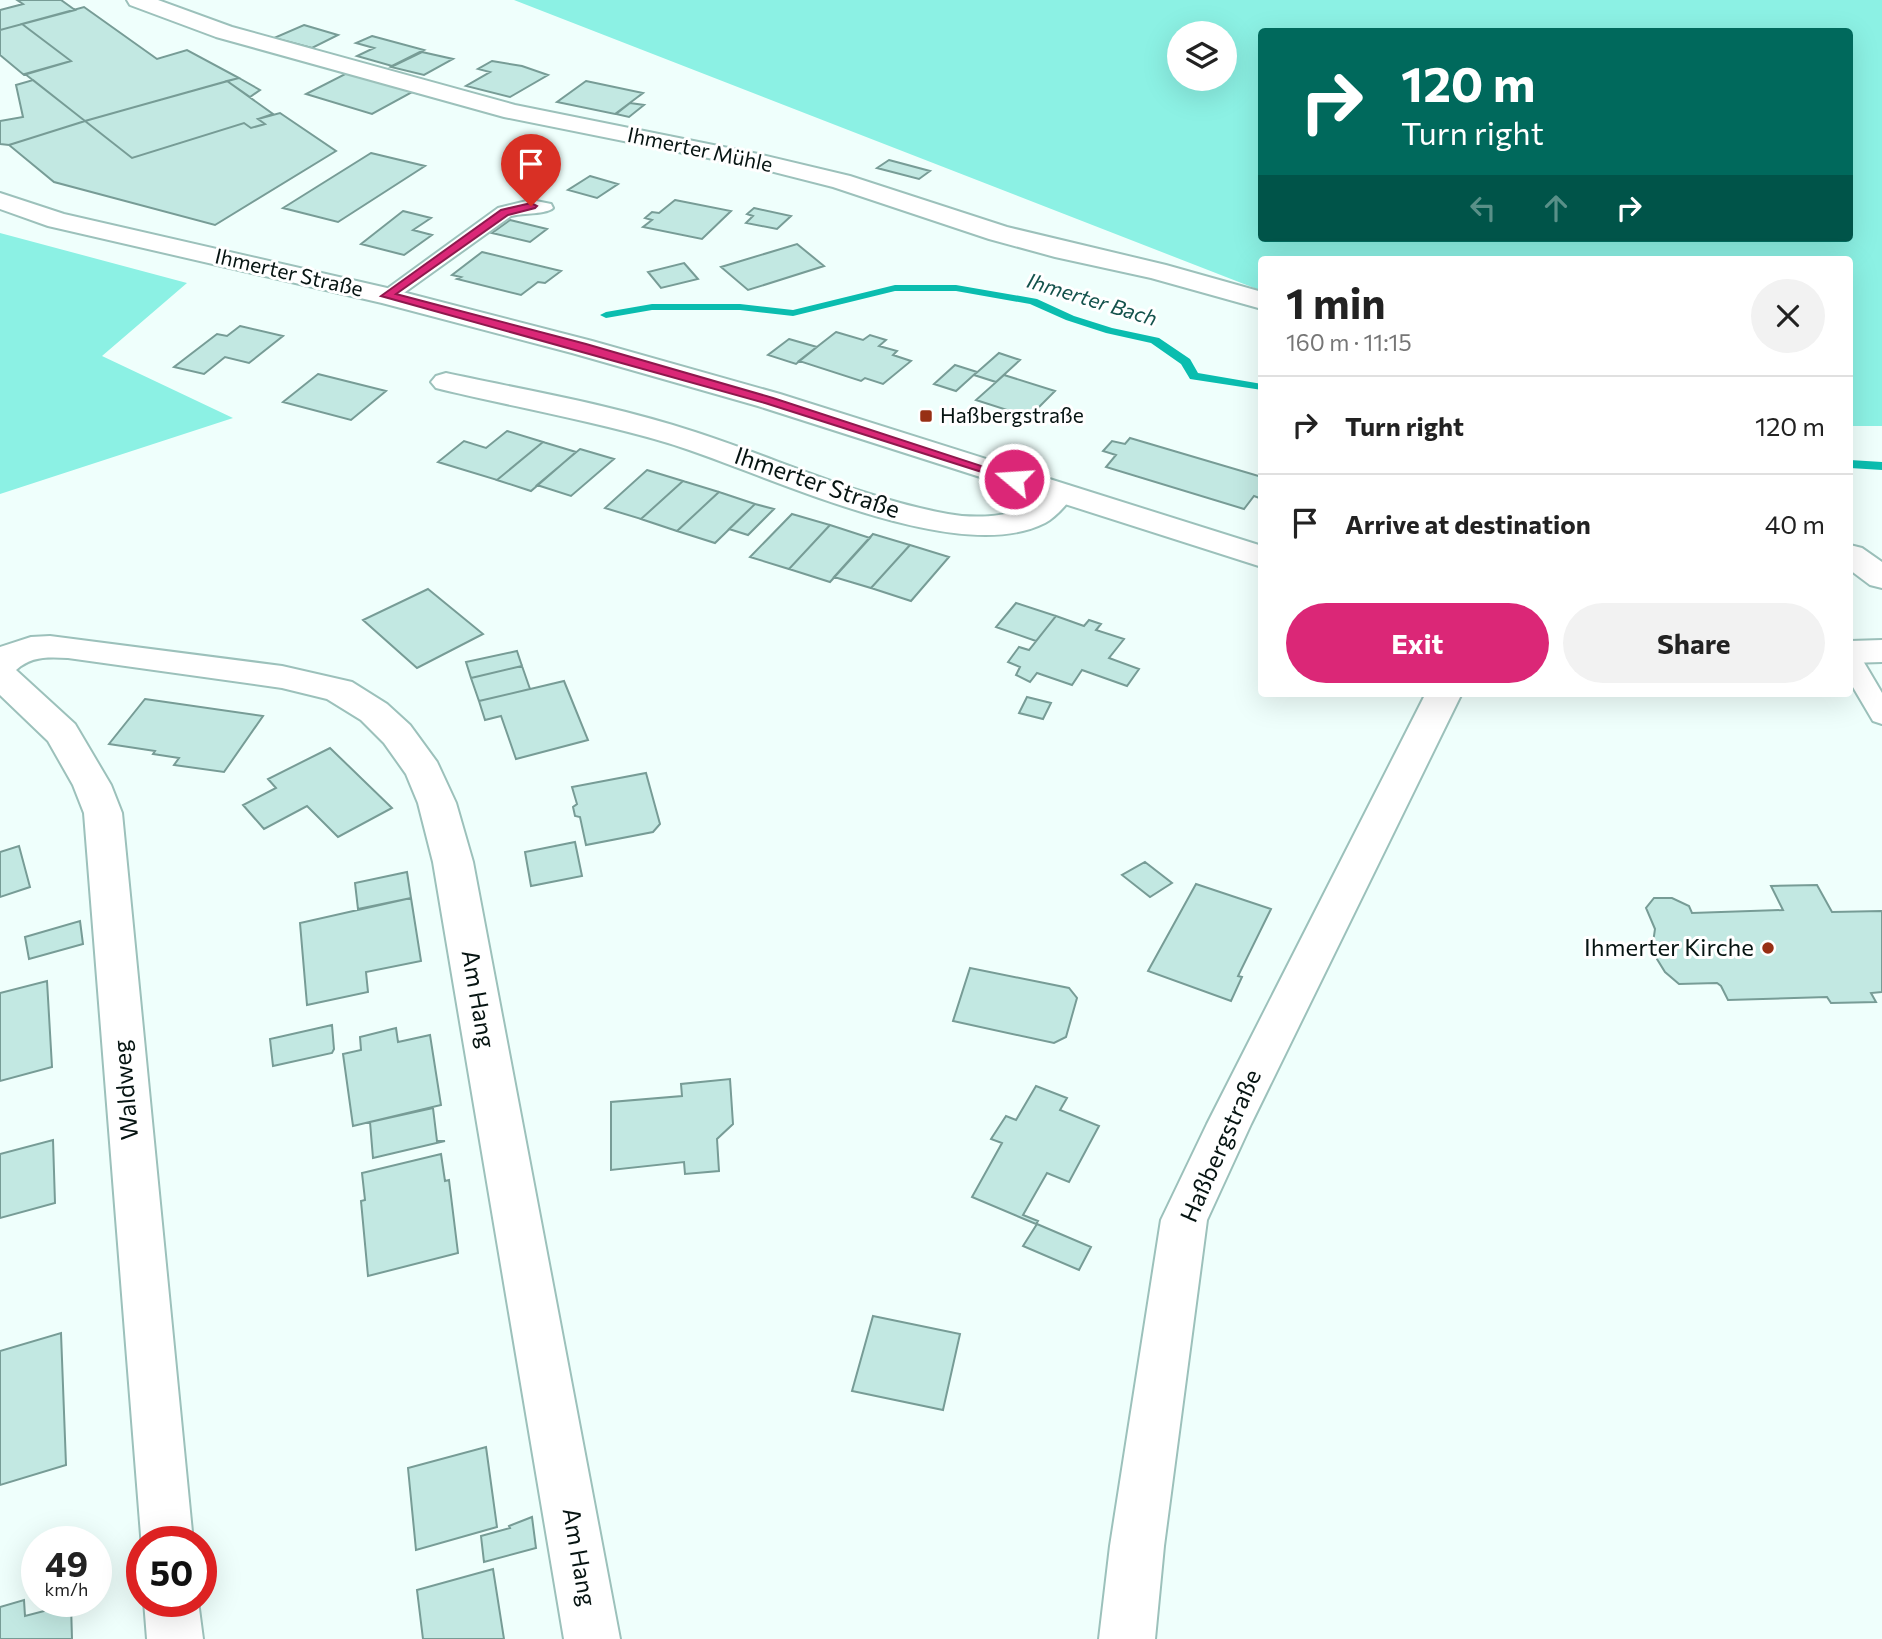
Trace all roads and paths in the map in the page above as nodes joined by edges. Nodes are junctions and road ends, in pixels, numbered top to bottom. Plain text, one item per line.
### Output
1 (138, 0) edge
2 (0, 201) edge
3 (544, 208) dead end
4 (387, 296) junction
5 (1258, 300) edge
6 (446, 382) dead end
7 (1059, 493) junction
8 (1258, 556) edge
9 (1853, 557) edge
10 (1882, 578) edge
11 (1882, 650) edge
12 (1853, 652) edge
13 (1853, 665) edge
14 (0, 667) edge
15 (0, 675) edge
16 (1442, 697) edge
17 (1882, 715) edge
18 (165, 1526) edge
19 (173, 1617) edge
20 (175, 1639) edge
21 (592, 1639) edge
22 (1127, 1639) edge

1 - 5 street, Ihmerter Mühle
2 - 4 street, Ihmerter Straße
3 - 4 lane
4 - 7 street, Ihmerter Straße
6 - 7 street, Ihmerter Straße
7 - 8 street, Ihmerter Straße
9 - 10 street
11 - 12 street
13 - 17 lane
14 - 21 street, Am Hang
15 - 18 street, Waldweg
16 - 22 street, Haßbergstraße
19 - 20 street

